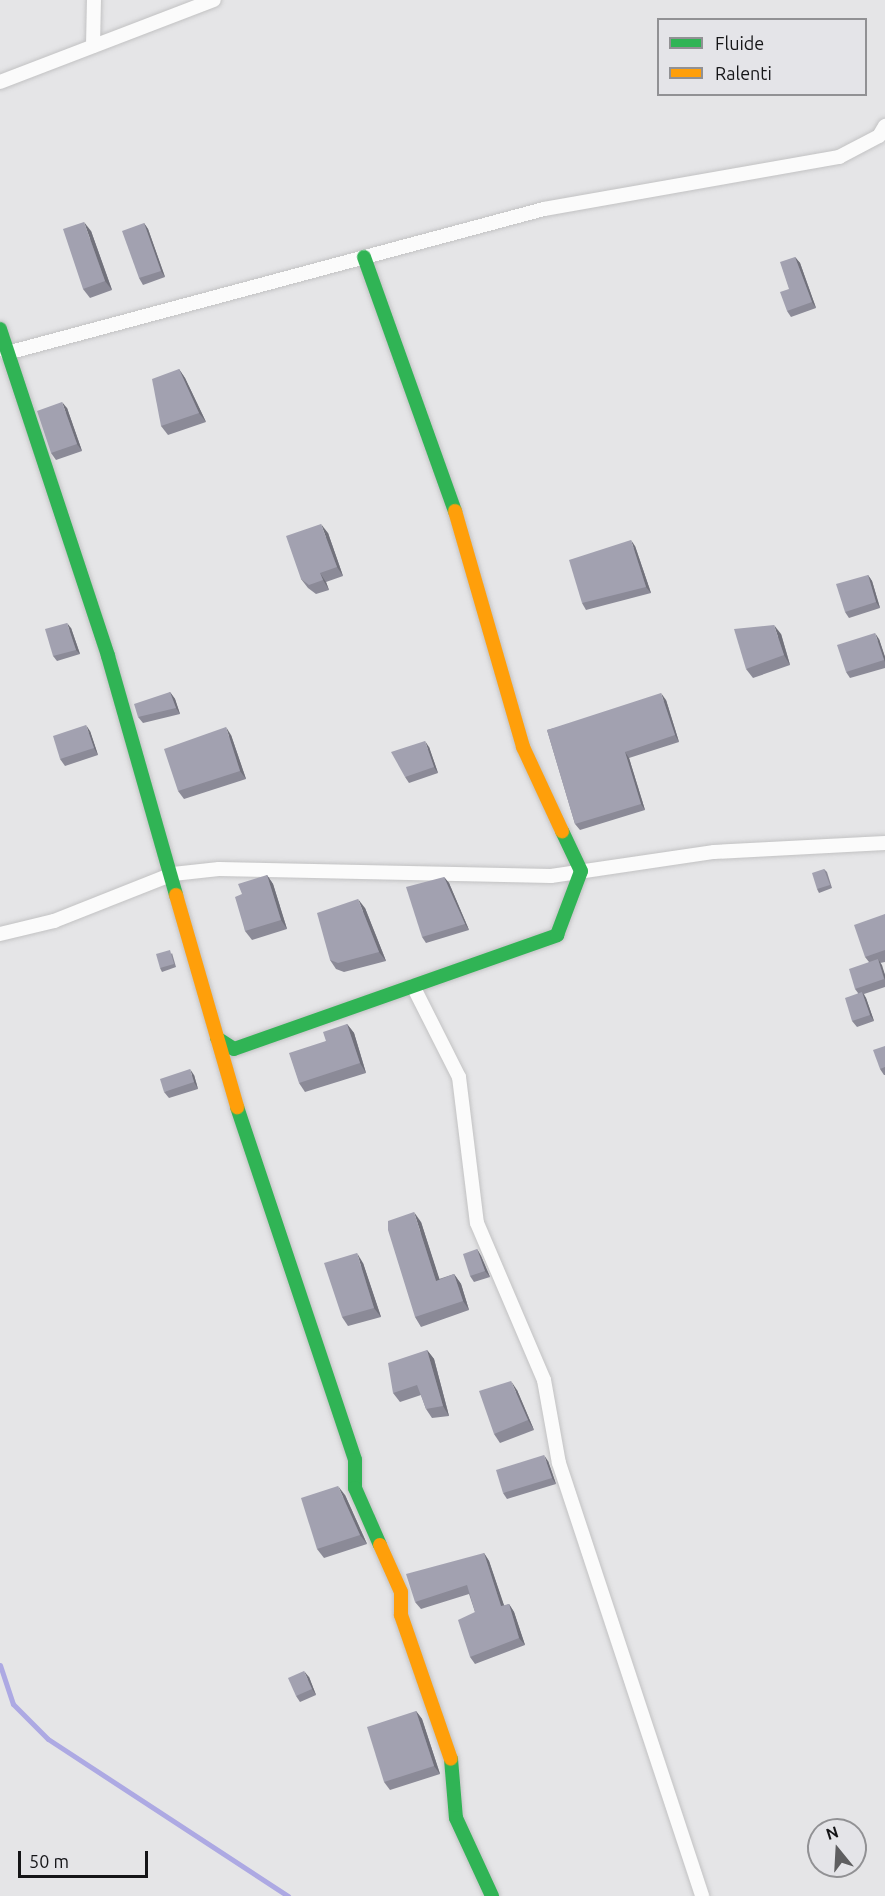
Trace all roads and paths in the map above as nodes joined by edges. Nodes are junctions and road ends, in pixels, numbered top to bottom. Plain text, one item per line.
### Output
1 (94, 0) edge
2 (214, 0) edge
3 (93, 46) junction
4 (0, 82) edge
5 (885, 126) edge
6 (364, 257) junction
7 (0, 329) edge
8 (7, 353) junction
9 (885, 843) edge
10 (581, 871) junction
11 (173, 874) junction
12 (0, 934) edge
13 (413, 986) junction
14 (217, 1038) junction
15 (492, 1896) edge
16 (702, 1896) edge

1 - 3 street
2 - 3 street
3 - 4 street
5 - 6 street
6 - 8 street
6 - 10 street
7 - 8 street
8 - 11 street
9 - 10 street
10 - 11 street
10 - 13 street
11 - 12 street
11 - 14 street
13 - 14 street
13 - 16 street
14 - 15 street

